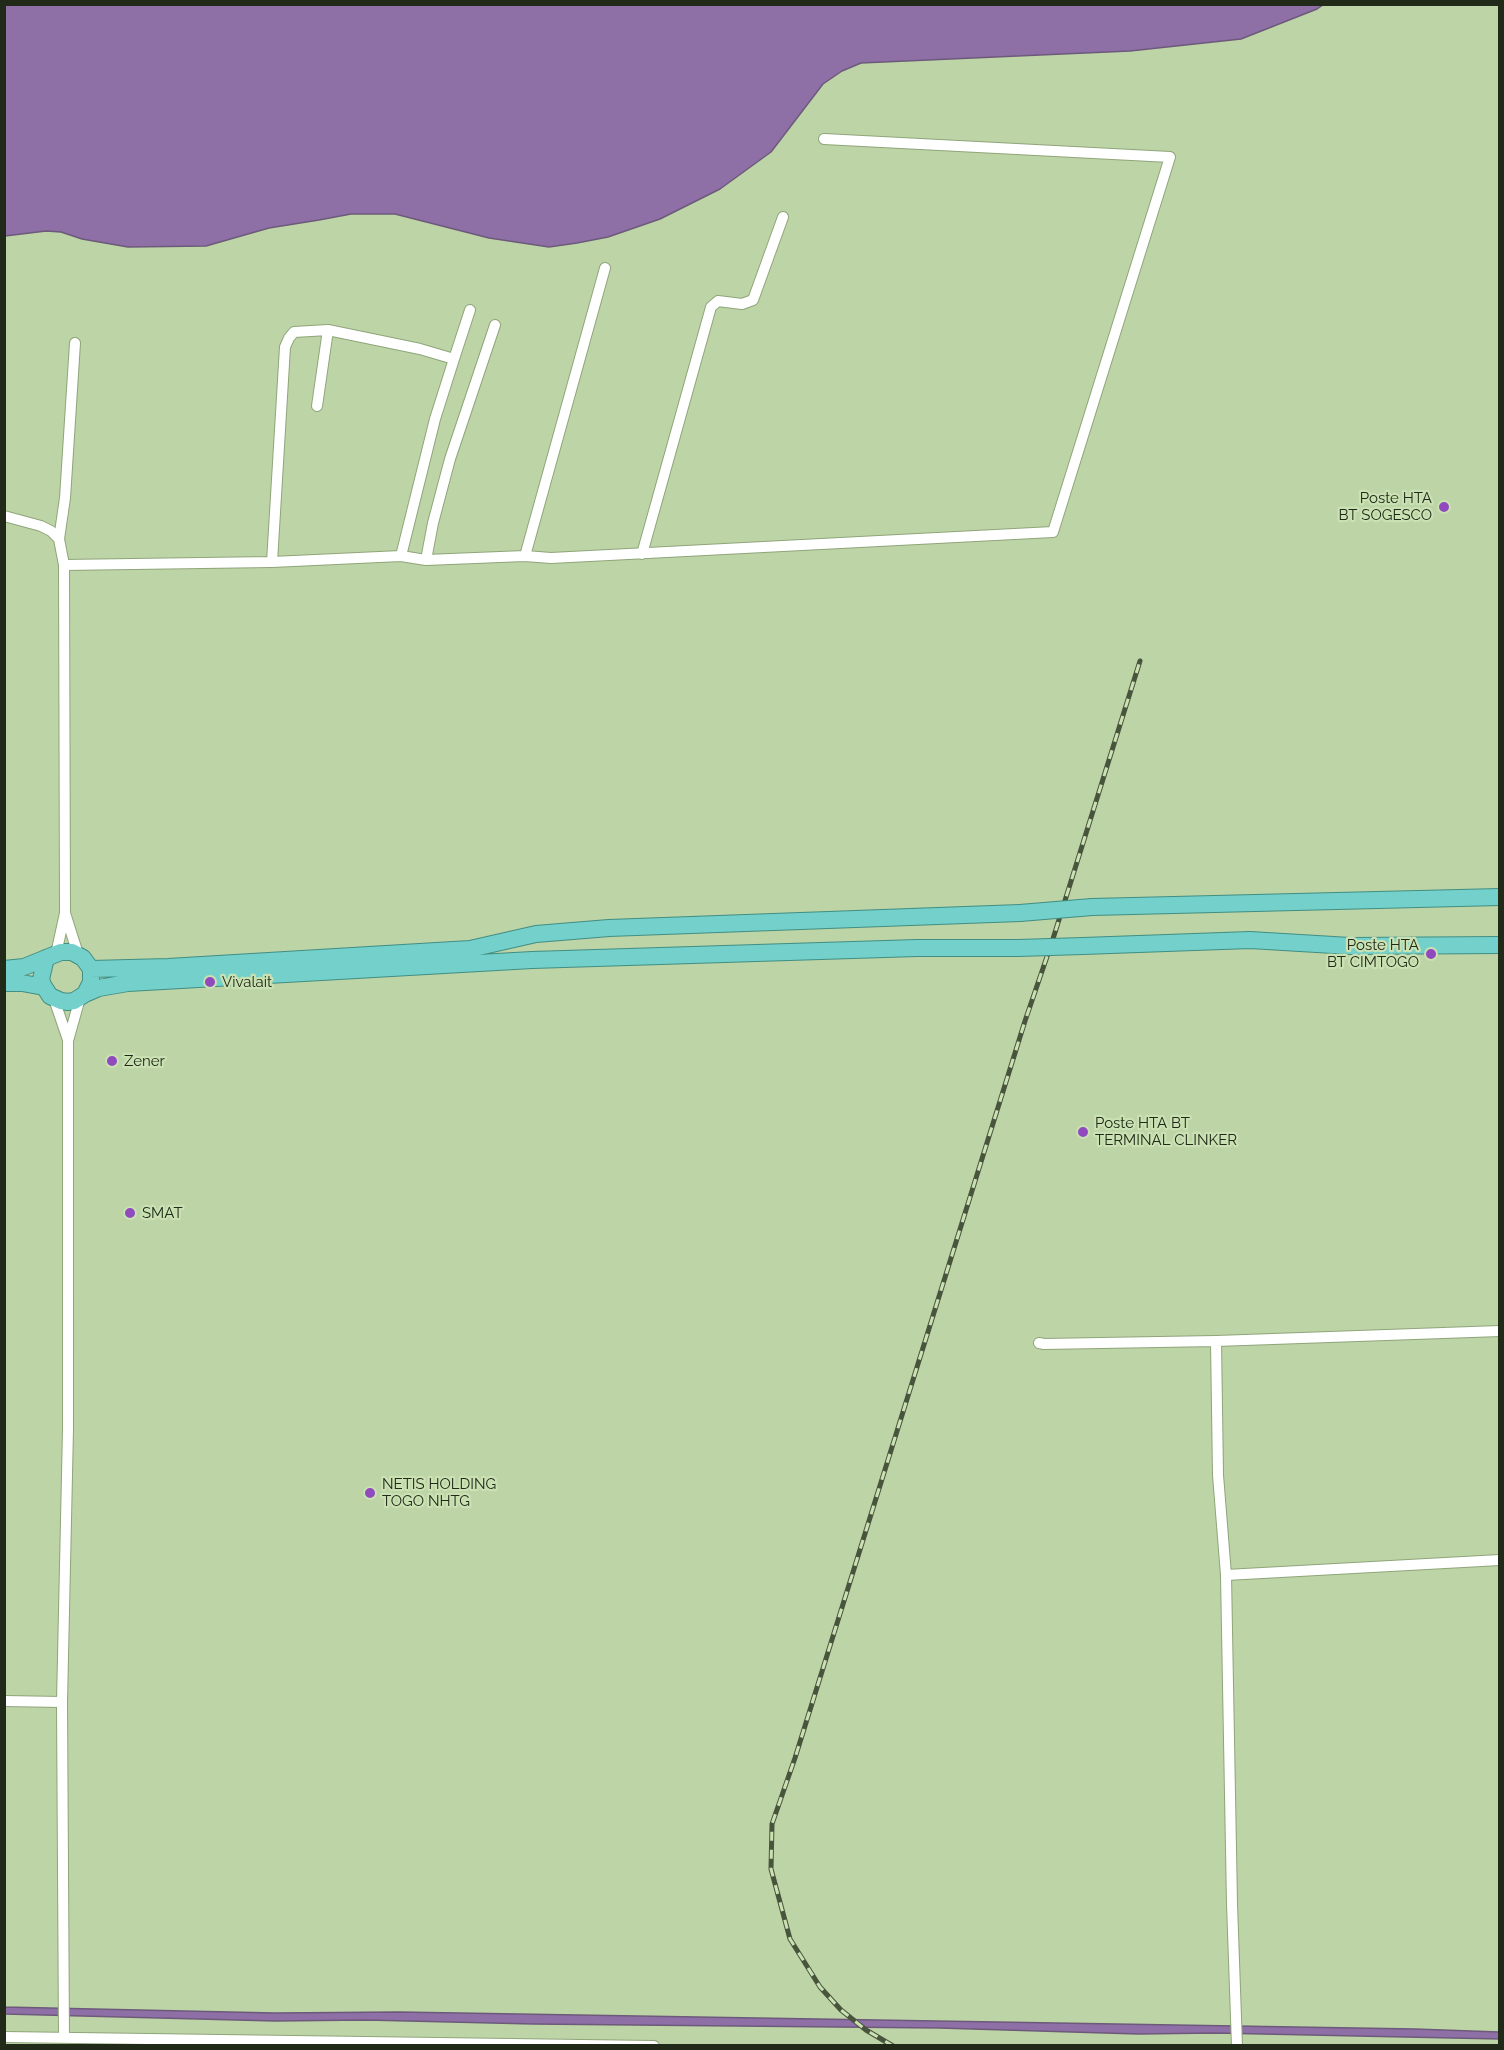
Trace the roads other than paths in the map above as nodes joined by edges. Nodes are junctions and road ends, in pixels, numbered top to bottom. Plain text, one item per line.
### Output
1 (824, 139) dead end
2 (783, 217) dead end
3 (605, 268) dead end
4 (470, 310) dead end
5 (495, 325) dead end
6 (328, 330) junction
7 (75, 343) dead end
8 (454, 359) junction
9 (317, 406) dead end
10 (4, 516) edge
11 (59, 539) junction
12 (642, 554) junction
13 (401, 556) junction
14 (525, 556) junction
15 (426, 561) junction
16 (272, 562) junction
17 (64, 565) junction
18 (1500, 897) edge
19 (65, 913) junction
20 (1500, 945) edge
21 (78, 954) junction
22 (51, 956) junction
23 (4, 969) edge
24 (91, 969) junction
25 (4, 983) edge
26 (49, 993) junction
27 (82, 996) junction
28 (68, 1041) junction
29 (1500, 1331) edge
30 (1216, 1341) junction
31 (1040, 1343) dead end
32 (1500, 1560) edge
33 (1226, 1575) junction
34 (4, 1701) edge
35 (62, 1702) junction
36 (4, 2037) edge
37 (64, 2038) junction
38 (29, 2042) edge
39 (117, 2042) edge
40 (206, 2042) edge
41 (385, 2044) edge
42 (574, 2045) edge
43 (654, 2046) edge
44 (1237, 2046) edge

1 - 12 street
2 - 12 street
3 - 14 street
4 - 8 street
5 - 15 street
6 - 8 street
6 - 9 street
6 - 16 street
7 - 11 street
8 - 13 street
10 - 11 street
11 - 17 street
12 - 14 street
13 - 15 street
13 - 16 street
14 - 15 street
16 - 17 street
17 - 19 street
18 - 24 highway, bridge
19 - 21 street
19 - 22 street
20 - 27 highway, bridge
21 - 22 highway
21 - 24 highway
22 - 23 highway
22 - 26 highway
24 - 27 highway
25 - 26 highway
26 - 27 highway
26 - 28 street
27 - 28 street
28 - 35 street
29 - 30 street
30 - 31 street
30 - 33 street
32 - 33 street
33 - 44 street
34 - 35 street
35 - 37 street
36 - 38 street
37 - 38 street
37 - 39 street
39 - 40 street
40 - 41 street
41 - 42 street
42 - 43 street

